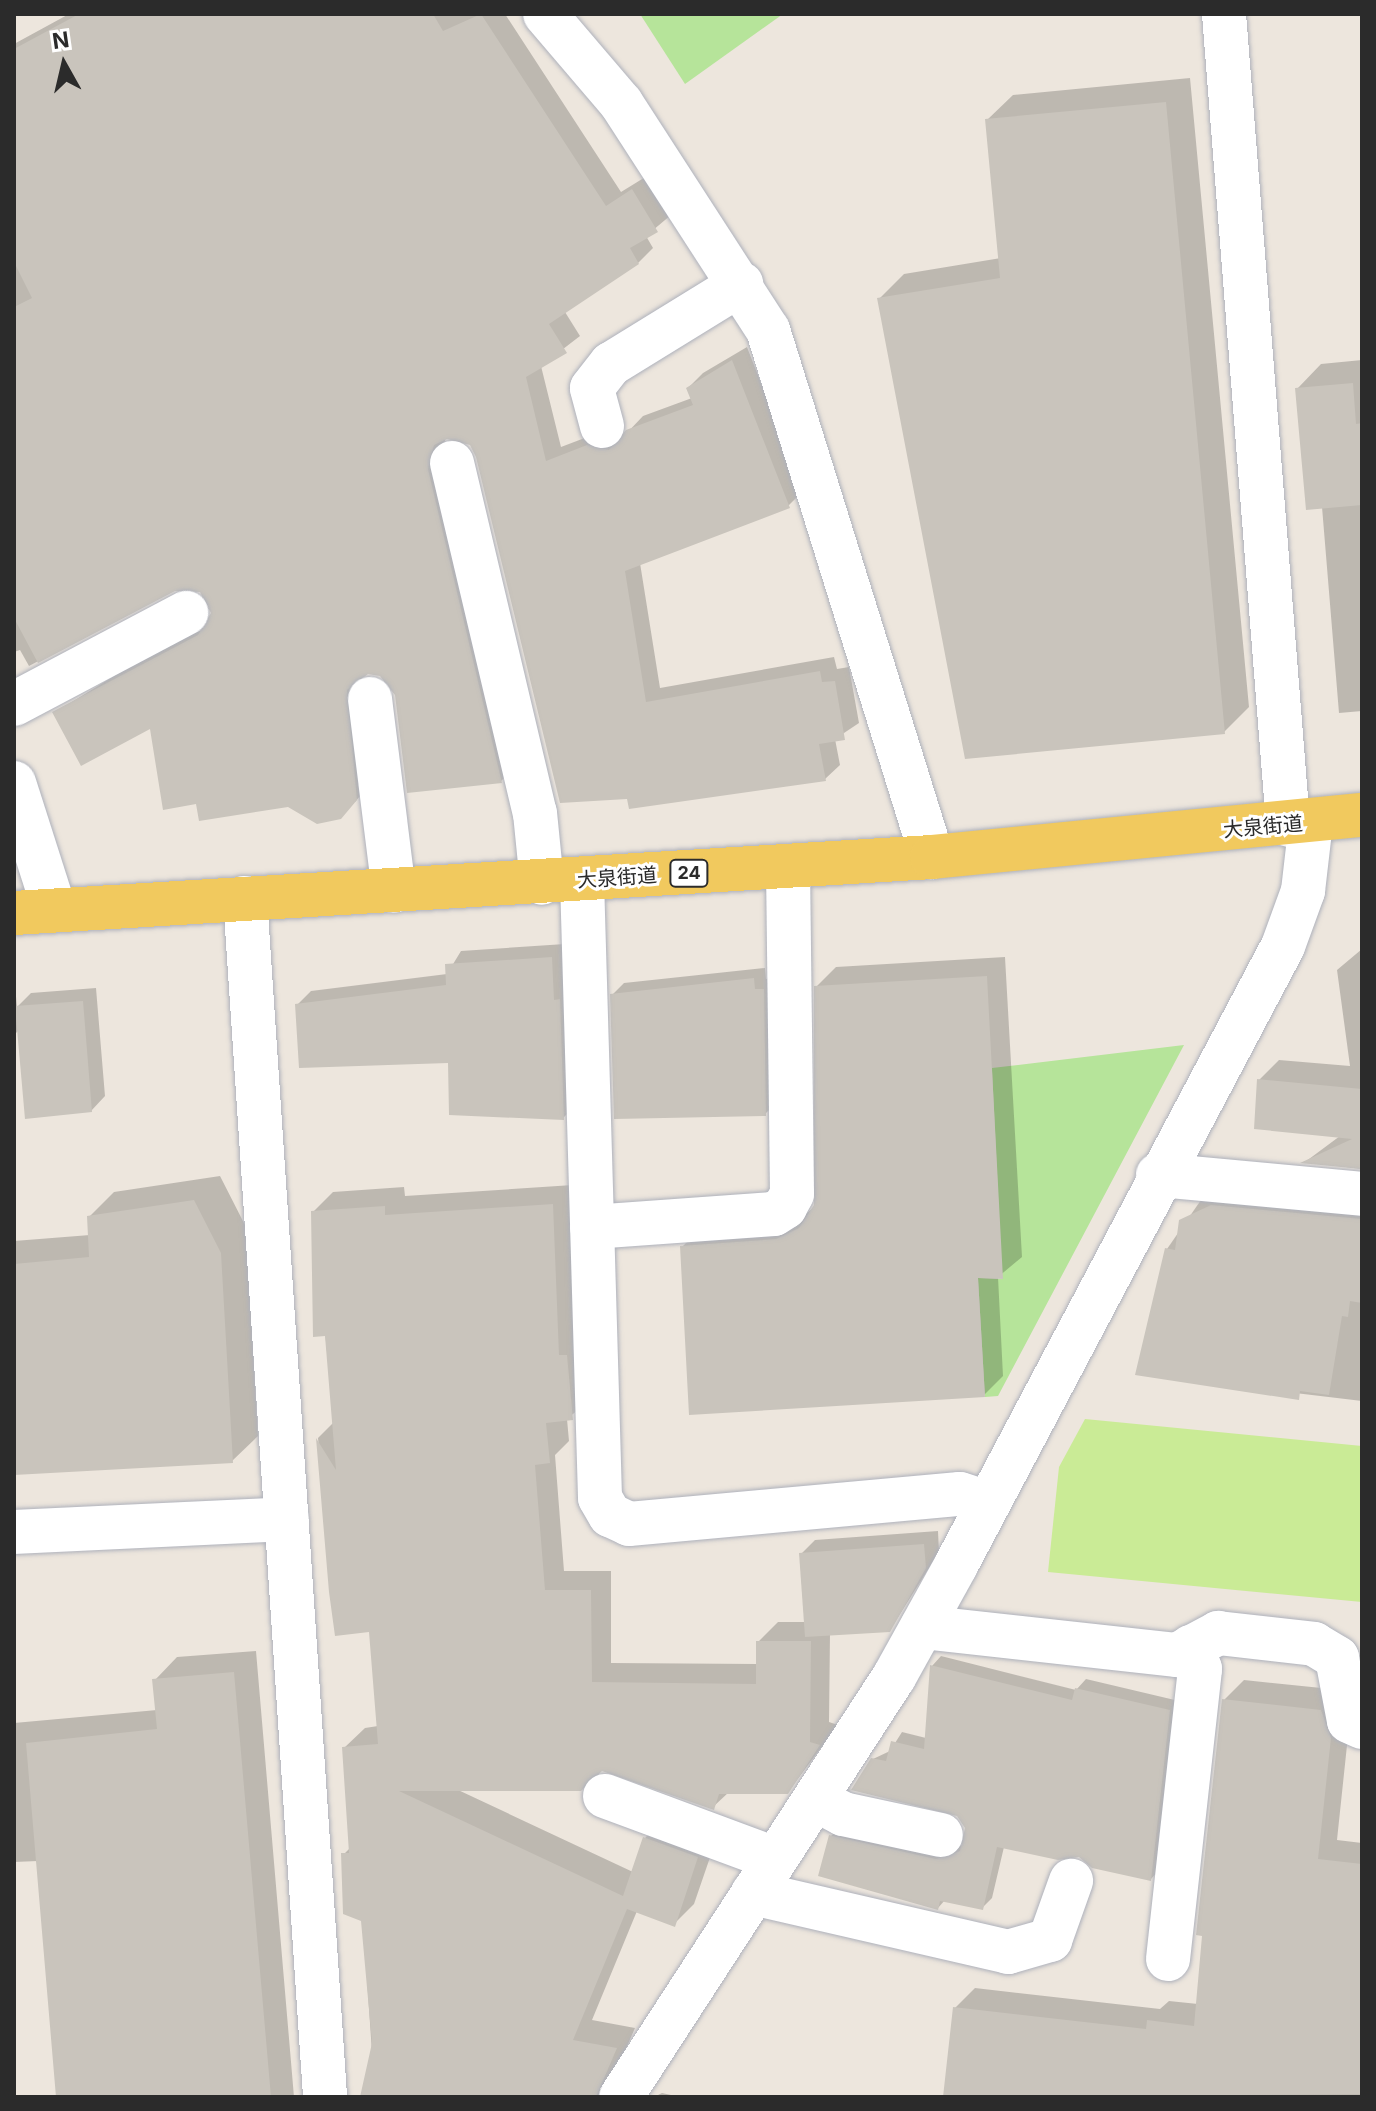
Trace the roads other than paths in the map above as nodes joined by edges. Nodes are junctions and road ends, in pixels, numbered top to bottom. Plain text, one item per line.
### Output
1 (545, 14) edge
2 (1224, 14) edge
3 (741, 284) junction
4 (602, 426) dead end
5 (452, 463) dead end
6 (186, 613) dead end
7 (370, 699) dead end
8 (14, 704) edge
9 (14, 783) edge
10 (1362, 815) edge
11 (1300, 823) junction
12 (932, 857) junction
13 (788, 867) junction
14 (562, 881) junction
15 (394, 891) junction
16 (245, 898) junction
17 (34, 911) edge
18 (1158, 1175) junction
19 (1362, 1194) edge
20 (592, 1227) junction
21 (984, 1502) junction
22 (287, 1519) junction
23 (14, 1532) edge
24 (922, 1627) junction
25 (1191, 1647) junction
26 (1362, 1727) edge
27 (605, 1796) dead end
28 (815, 1799) junction
29 (941, 1835) dead end
30 (764, 1876) junction
31 (1071, 1881) dead end
32 (1168, 1959) dead end
33 (325, 2097) edge
34 (621, 2097) edge

1 - 3 street
2 - 11 street
3 - 4 street
3 - 12 street
5 - 14 street
6 - 8 street
7 - 15 street
9 - 17 street
10 - 11 main road, 大泉街道 / 24
11 - 12 main road, 大泉街道 / 24
11 - 18 street
12 - 13 main road, 大泉街道 / 24
13 - 14 main road, 大泉街道 / 24
13 - 20 street
14 - 15 main road, 大泉街道 / 24
14 - 20 street
15 - 16 main road, 大泉街道 / 24
16 - 17 main road, 大泉街道 / 24
16 - 22 street
18 - 19 street
18 - 21 street
20 - 21 street
21 - 24 street
22 - 23 street
22 - 33 street
24 - 25 street
24 - 28 street
25 - 26 street
25 - 32 street
27 - 30 street
28 - 29 street
28 - 30 street
30 - 31 street
30 - 34 street

